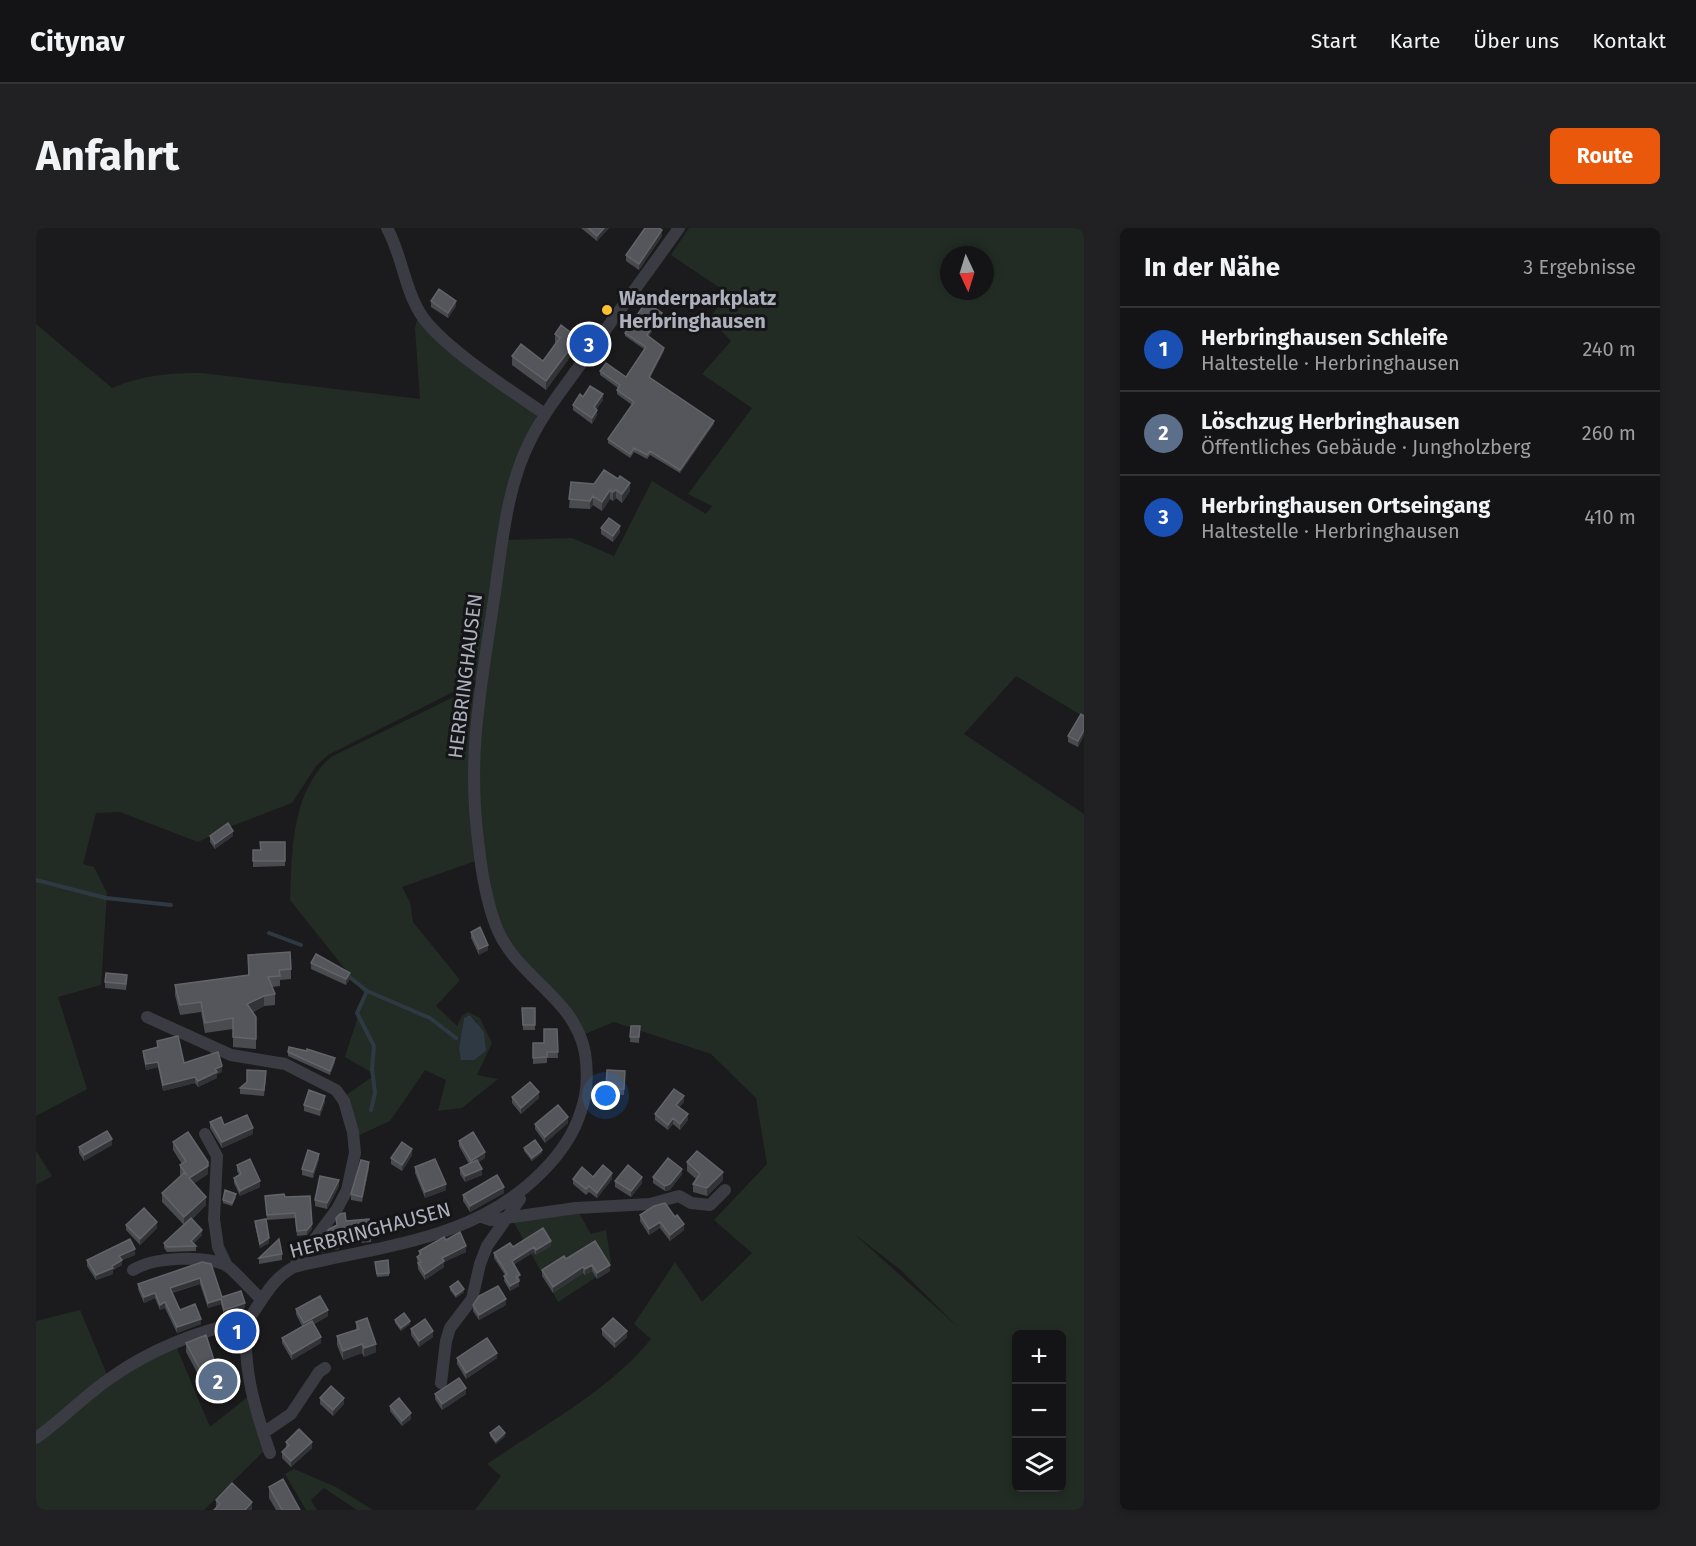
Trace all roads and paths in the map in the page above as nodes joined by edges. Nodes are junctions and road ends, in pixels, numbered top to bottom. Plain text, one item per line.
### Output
1 (387, 228) edge
2 (679, 228) edge
3 (545, 414) junction
4 (147, 1017) dead end
5 (205, 1134) dead end
6 (725, 1190) dead end
7 (518, 1194) junction
8 (482, 1217) junction
9 (509, 1218) junction
10 (227, 1266) junction
11 (294, 1268) junction
12 (133, 1270) dead end
13 (260, 1298) junction
14 (247, 1321) junction
15 (325, 1368) dead end
16 (441, 1383) dead end
17 (263, 1433) junction
18 (36, 1438) edge
19 (270, 1453) dead end

1 - 3 street
2 - 3 street, HERBRINGHAUSEN
3 - 7 street, HERBRINGHAUSEN
4 - 11 street
5 - 10 street
6 - 9 street, HERBRINGHAUSEN
7 - 8 street, HERBRINGHAUSEN
7 - 9 street, HERBRINGHAUSEN
8 - 9 street, HERBRINGHAUSEN
8 - 11 street, HERBRINGHAUSEN
9 - 16 street, HERBRINGHAUSEN
10 - 12 street
10 - 13 street
11 - 13 street, HERBRINGHAUSEN
13 - 14 street, HERBRINGHAUSEN
14 - 17 street
14 - 18 street
15 - 17 street
17 - 19 street

